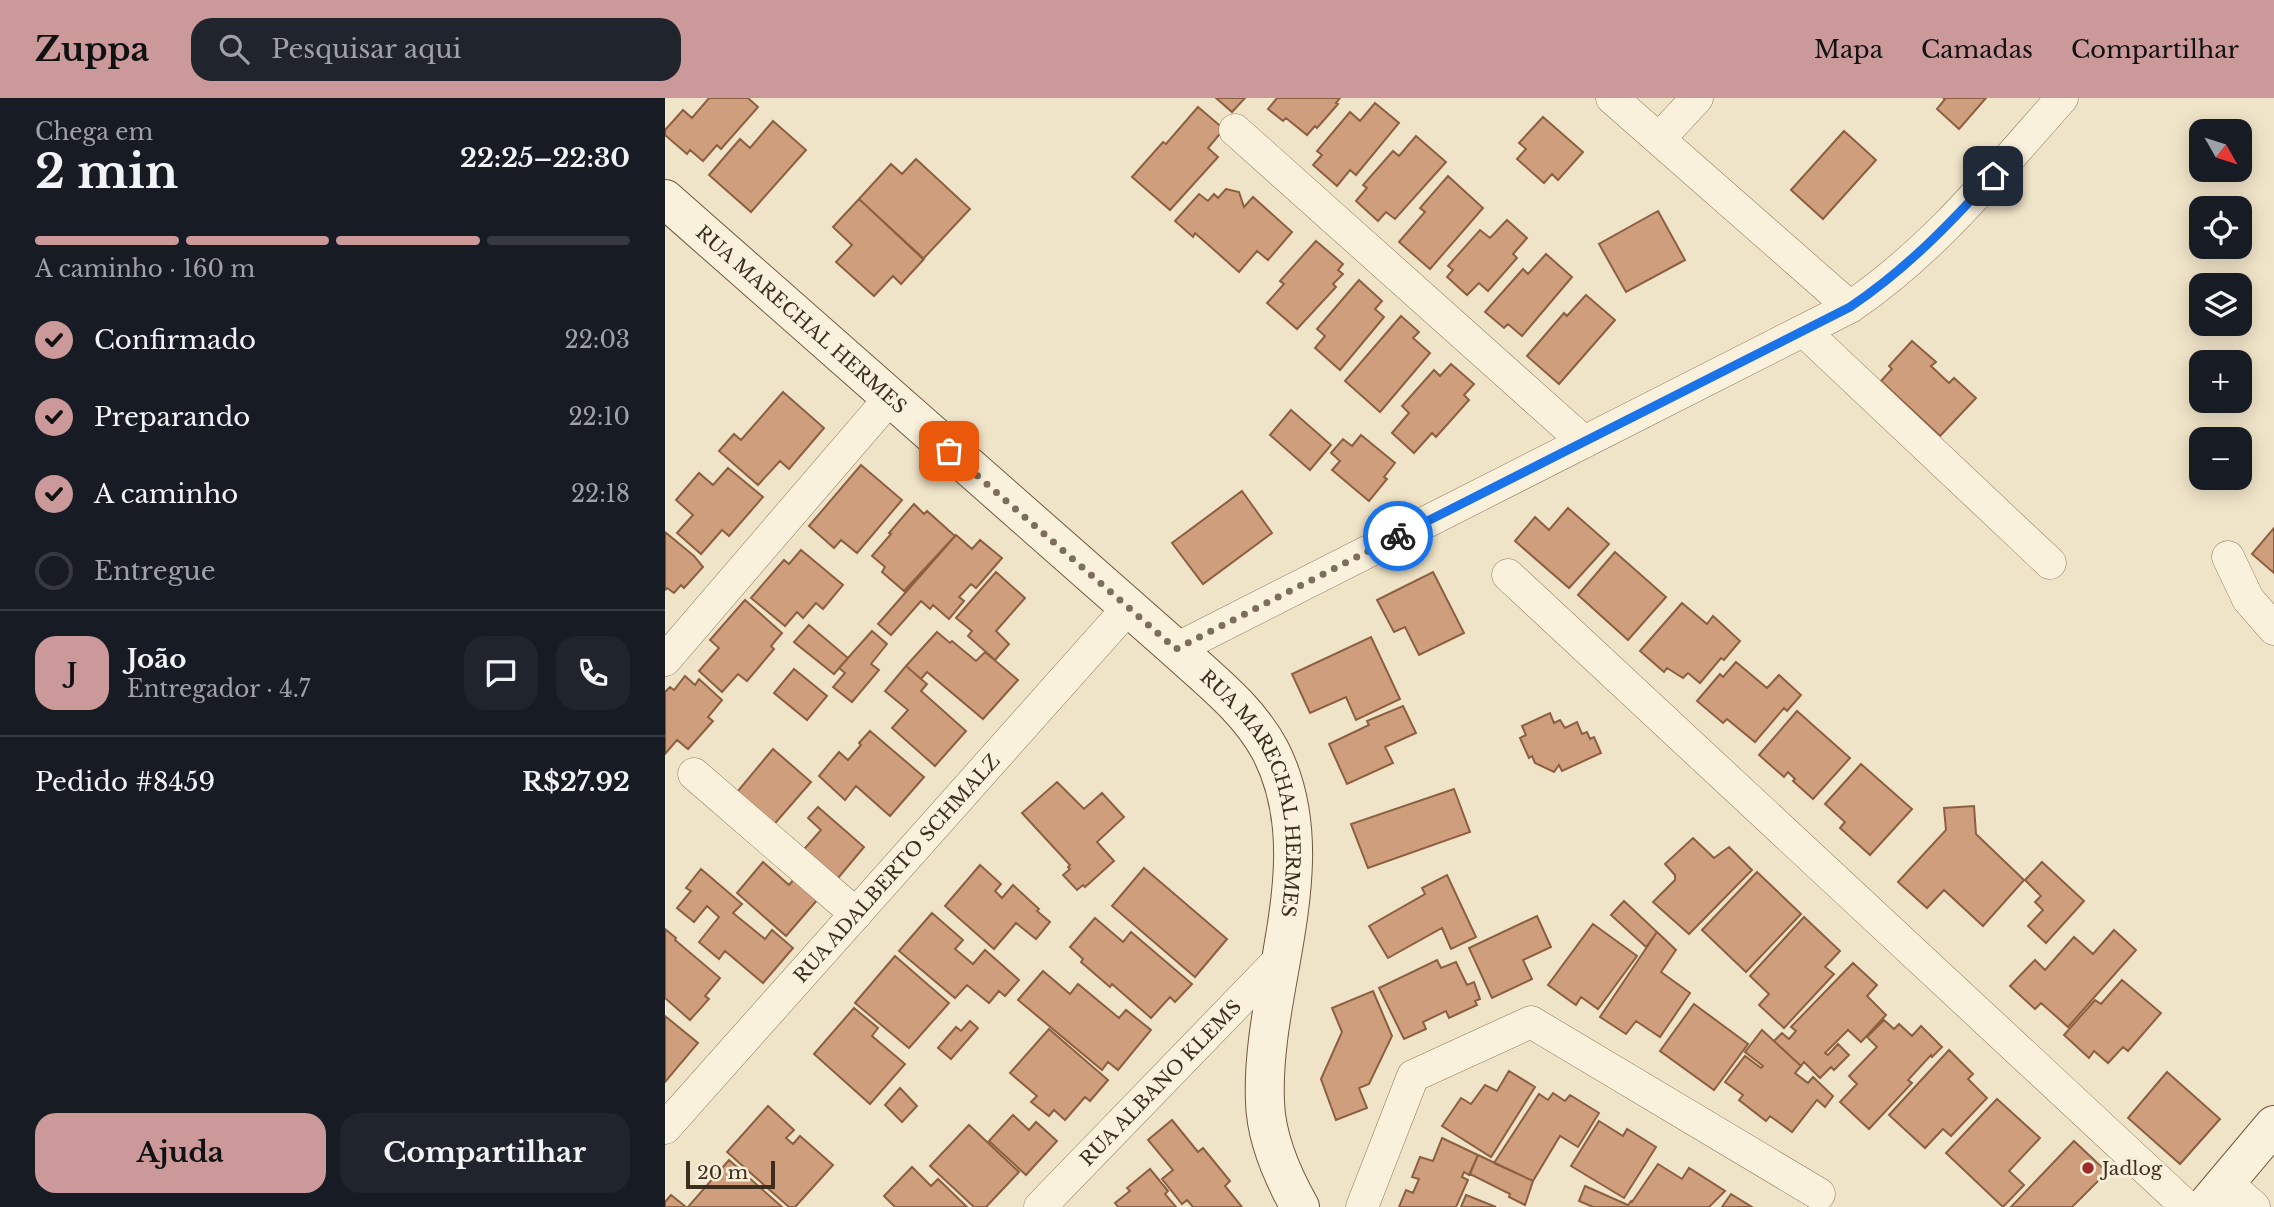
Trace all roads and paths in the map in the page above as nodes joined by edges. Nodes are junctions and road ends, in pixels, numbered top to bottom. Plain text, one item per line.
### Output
1 (1612, 98) edge
2 (1697, 98) edge
3 (2062, 98) edge
4 (1234, 130) dead end
5 (1659, 139) junction
6 (665, 199) edge
7 (1850, 307) junction
8 (1804, 331) junction
9 (890, 398) junction
10 (1584, 442) junction
11 (2228, 557) dead end
12 (2050, 563) dead end
13 (1508, 575) dead end
14 (1128, 608) junction
15 (2274, 629) edge
16 (1176, 649) junction
17 (665, 660) edge
18 (694, 774) dead end
19 (856, 914) junction
20 (1281, 958) junction
21 (2274, 1125) edge
22 (665, 1128) edge
23 (1818, 1194) dead end
24 (2229, 1199) edge
25 (1040, 1207) edge
26 (1300, 1207) edge
27 (1362, 1207) edge
28 (2187, 1207) edge

1 - 5 street
2 - 5 street
3 - 7 street
4 - 10 street
5 - 7 street
6 - 9 street, RUA MARECHAL HERMES
7 - 8 street
8 - 10 street
8 - 12 street
9 - 14 street, RUA MARECHAL HERMES
9 - 17 street
10 - 16 street
11 - 15 street
13 - 28 street
14 - 16 street, RUA MARECHAL HERMES
14 - 19 street, RUA ADALBERTO SCHMALZ
16 - 20 street, RUA MARECHAL HERMES
18 - 19 street
19 - 22 street, RUA ADALBERTO SCHMALZ
20 - 25 street, RUA ALBANO KLEMS
20 - 26 street, RUA MARECHAL HERMES
21 - 24 street
23 - 27 street

